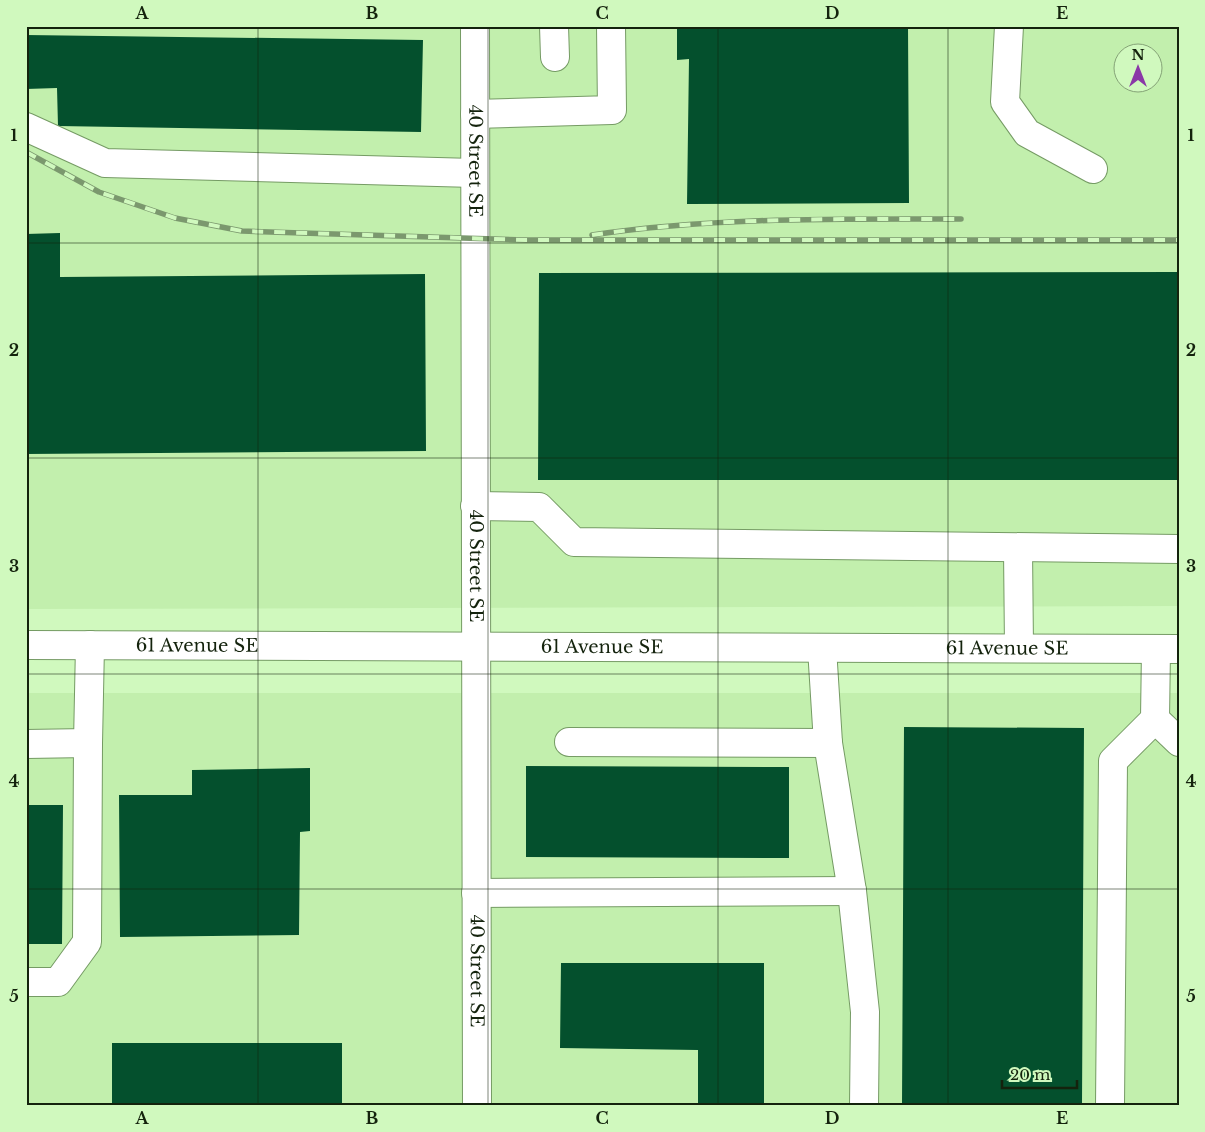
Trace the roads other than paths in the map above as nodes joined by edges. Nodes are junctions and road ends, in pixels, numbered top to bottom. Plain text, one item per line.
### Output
1 (476, 26) edge
2 (554, 26) edge
3 (611, 26) edge
4 (1009, 26) edge
5 (555, 57) dead end
6 (475, 114) junction
7 (26, 127) edge
8 (1093, 169) dead end
9 (474, 174) junction
10 (475, 506) junction
11 (1018, 548) junction
12 (1179, 550) edge
13 (26, 645) edge
14 (90, 645) junction
15 (475, 648) junction
16 (822, 648) junction
17 (1019, 648) junction
18 (1168, 649) edge
19 (1155, 719) junction
20 (568, 742) dead end
21 (828, 742) junction
22 (1179, 742) edge
23 (88, 743) junction
24 (26, 744) edge
25 (852, 891) junction
26 (476, 893) junction
27 (26, 982) edge
28 (477, 1106) edge
29 (864, 1106) edge
30 (1110, 1106) edge

1 - 6 street, 40 Street SE
2 - 5 street
3 - 6 street
4 - 8 street
6 - 9 street, 40 Street SE
7 - 9 street
9 - 10 street, 40 Street SE
10 - 11 street
10 - 15 street, 40 Street SE
11 - 12 street
11 - 17 street
13 - 14 street, 61 Avenue SE
14 - 15 street, 61 Avenue SE
14 - 23 street
15 - 16 street, 61 Avenue SE
15 - 26 street, 40 Street SE
16 - 17 street, 61 Avenue SE
16 - 21 street
17 - 18 street, 61 Avenue SE
18 - 19 street
19 - 22 street
19 - 30 street
20 - 21 street
21 - 25 street
23 - 24 street
23 - 27 street
25 - 26 street
25 - 29 street
26 - 28 street, 40 Street SE

